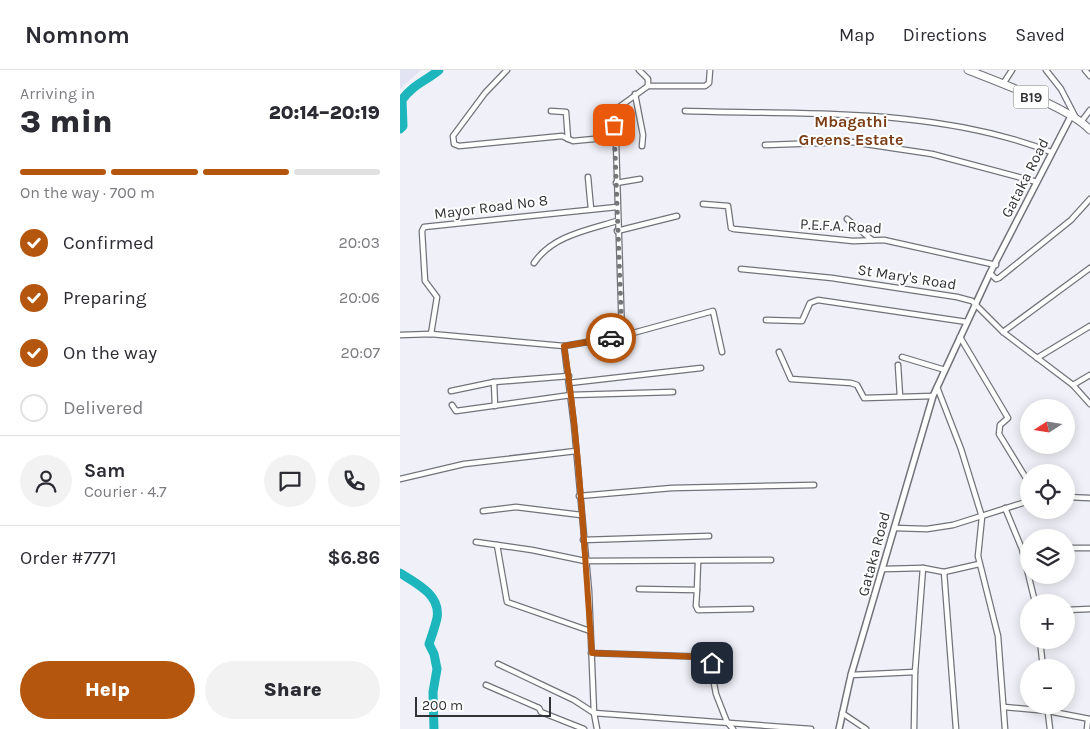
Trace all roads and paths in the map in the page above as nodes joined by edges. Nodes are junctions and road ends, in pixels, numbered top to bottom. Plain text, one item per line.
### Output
1 (507, 70) edge
2 (639, 70) edge
3 (710, 70) edge
4 (968, 70) edge
5 (1012, 70) edge
6 (1046, 70) edge
7 (1085, 70) edge
8 (1090, 76) edge
9 (1003, 84) junction
10 (648, 86) junction
11 (635, 94) junction
12 (1090, 110) edge
13 (551, 111) dead end
14 (685, 112) dead end
15 (1076, 119) junction
16 (1090, 130) edge
17 (615, 137) junction
18 (568, 138) junction
19 (765, 145) dead end
20 (642, 146) dead end
21 (1051, 152) junction
22 (588, 178) dead end
23 (640, 179) dead end
24 (1036, 182) junction
25 (616, 183) junction
26 (1090, 199) edge
27 (703, 204) dead end
28 (617, 207) junction
29 (591, 209) junction
30 (677, 216) dead end
31 (847, 219) dead end
32 (617, 221) junction
33 (618, 231) junction
34 (872, 240) junction
35 (534, 263) dead end
36 (996, 265) junction
37 (1090, 268) edge
38 (741, 269) dead end
39 (990, 274) junction
40 (976, 306) junction
41 (766, 320) dead end
42 (967, 322) junction
43 (1090, 326) edge
44 (1003, 332) junction
45 (431, 334) junction
46 (400, 335) edge
47 (622, 336) junction
48 (960, 337) junction
49 (564, 346) junction
50 (722, 352) dead end
51 (779, 352) dead end
52 (902, 357) dead end
53 (1037, 358) junction
54 (898, 365) dead end
55 (701, 368) dead end
56 (945, 370) junction
57 (1090, 375) edge
58 (569, 376) junction
59 (494, 382) junction
60 (570, 383) junction
61 (1073, 385) junction
62 (937, 387) junction
63 (451, 391) dead end
64 (673, 392) dead end
65 (571, 395) junction
66 (900, 396) junction
67 (933, 396) junction
68 (1090, 404) edge
69 (452, 405) dead end
70 (495, 406) junction
71 (576, 451) junction
72 (1020, 468) edge
73 (400, 479) edge
74 (814, 485) dead end
75 (579, 496) junction
76 (1075, 497) edge
77 (1090, 498) edge
78 (1020, 504) edge
79 (1006, 508) junction
80 (484, 511) dead end
81 (581, 514) junction
82 (982, 517) junction
83 (894, 528) junction
84 (709, 536) dead end
85 (583, 540) junction
86 (476, 542) dead end
87 (1020, 544) edge
88 (497, 545) junction
89 (1075, 548) edge
90 (1090, 548) edge
91 (770, 560) dead end
92 (585, 561) junction
93 (698, 562) junction
94 (979, 564) junction
95 (923, 568) junction
96 (884, 569) junction
97 (944, 572) junction
98 (639, 589) dead end
99 (697, 590) junction
100 (751, 609) dead end
101 (1090, 609) edge
102 (1075, 610) edge
103 (590, 631) junction
104 (592, 653) junction
105 (498, 664) dead end
106 (915, 672) junction
107 (851, 675) junction
108 (486, 685) dead end
109 (1004, 707) junction
110 (1020, 708) edge
111 (594, 713) junction
112 (842, 713) junction
113 (1048, 714) edge
114 (1063, 714) edge
115 (1089, 719) edge
116 (727, 722) junction
117 (584, 729) edge
118 (597, 729) edge
119 (733, 729) edge
120 (810, 729) edge
121 (839, 729) edge
122 (866, 729) edge
123 (914, 729) edge
124 (956, 729) edge
125 (1005, 729) edge
126 (1050, 729) edge
127 (1087, 729) edge

1 - 18 street
2 - 10 street
3 - 10 street
4 - 9 highway, B19
5 - 9 street
6 - 15 street
7 - 8 street
9 - 15 highway, B19
10 - 11 street
11 - 17 street
11 - 20 street
12 - 15 street
13 - 18 street
14 - 21 street
15 - 16 highway, B19
15 - 21 street, Gataka Road
17 - 18 street
17 - 25 street
19 - 24 street
21 - 24 street, Gataka Road
22 - 29 street
23 - 25 street
24 - 36 street, Gataka Road
25 - 28 street
26 - 39 street
27 - 34 street, P.E.F.A. Road
28 - 29 street, Mayor Road No 8
28 - 32 street
29 - 45 street, Mayor Road No 8
30 - 33 street
31 - 34 street
32 - 33 street
32 - 35 street
33 - 47 street
34 - 36 street, P.E.F.A. Road
36 - 39 street, Gataka Road
37 - 44 street
38 - 40 street, St Mary's Road
39 - 40 street, Gataka Road
40 - 42 street, Gataka Road
40 - 44 street, St Mary's Road
41 - 42 street
42 - 48 street, Gataka Road
43 - 53 street
44 - 53 street, St Mary's Road
45 - 46 street
45 - 49 street
47 - 49 street
47 - 50 street
48 - 56 street, Gataka Road
48 - 72 street
49 - 58 street
51 - 66 street
52 - 56 street
53 - 61 street, St Mary's Road
54 - 66 street
55 - 60 street
56 - 62 street, Gataka Road
57 - 61 street
58 - 59 street
58 - 60 street
59 - 63 street
59 - 70 street
60 - 65 street
61 - 68 street, St Mary's Road
62 - 67 street, Gataka Road
62 - 82 street
64 - 65 street
65 - 70 street
65 - 71 street
66 - 67 street
67 - 83 street, Gataka Road
69 - 70 street
71 - 73 street
71 - 75 street
74 - 75 street
75 - 81 street
76 - 77 street
78 - 79 street
79 - 82 street
79 - 87 street
80 - 81 street
81 - 85 street
82 - 83 street
82 - 94 street
83 - 96 street, Gataka Road
84 - 85 street
85 - 92 street
86 - 88 street
88 - 92 street
88 - 103 street
89 - 90 street
91 - 93 street
92 - 93 street
92 - 103 street
93 - 99 street
94 - 97 street
94 - 109 street
95 - 96 street
95 - 97 street
95 - 106 street
96 - 107 street, Gataka Road
97 - 124 street
98 - 99 street
99 - 100 street
101 - 102 street
103 - 104 street
104 - 111 street
104 - 116 street
105 - 111 street
106 - 107 street
106 - 123 street
107 - 112 street, Gataka Road
108 - 117 street
109 - 110 street
109 - 125 street
111 - 116 street
111 - 118 street
112 - 121 street, Gataka Road
112 - 122 street
113 - 126 street
114 - 115 street
115 - 127 street
116 - 119 street
116 - 120 street

